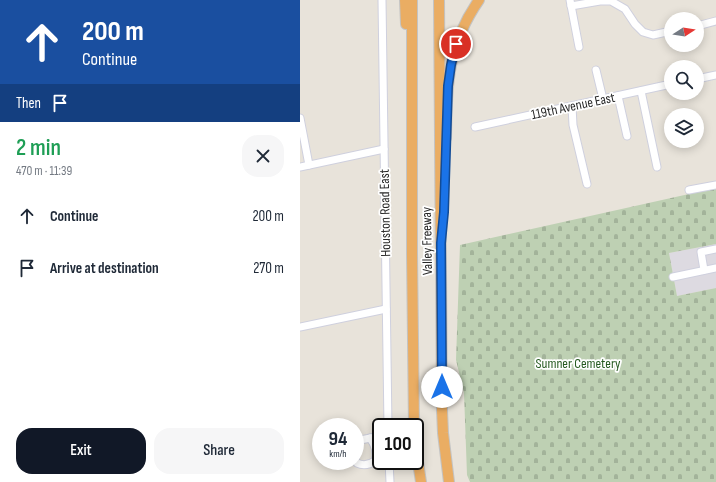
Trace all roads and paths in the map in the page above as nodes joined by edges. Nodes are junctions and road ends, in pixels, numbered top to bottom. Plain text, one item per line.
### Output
1 (382, 0) edge
2 (405, 0) edge
3 (412, 0) edge
4 (439, 0) edge
5 (479, 0) edge
6 (570, 3) edge
7 (716, 21) edge
8 (704, 24) edge
9 (664, 33) edge
10 (579, 48) dead end
11 (596, 70) dead end
12 (716, 75) edge
13 (704, 78) edge
14 (664, 86) edge
15 (641, 91) junction
16 (618, 96) junction
17 (603, 99) junction
18 (572, 106) junction
19 (300, 118) edge
20 (475, 127) dead end
21 (627, 136) dead end
22 (384, 149) junction
23 (309, 165) junction
24 (300, 167) edge
25 (657, 167) dead end
26 (412, 181) junction
27 (586, 184) dead end
28 (716, 185) edge
29 (689, 190) dead end
30 (441, 243) junction
31 (716, 249) edge
32 (716, 268) edge
33 (704, 270) junction
34 (673, 277) dead end
35 (386, 309) junction
36 (300, 327) edge
37 (388, 418) edge
38 (414, 418) edge
39 (370, 438) joint
40 (364, 439) edge
41 (364, 465) edge
42 (389, 470) edge
43 (419, 470) edge
44 (449, 480) edge
45 (390, 482) edge
46 (421, 482) edge

1 - 22 street, Houston Road East
2 - 26 highway
3 - 26 highway, Valley Freeway
4 - 30 highway, Valley Freeway
5 - 30 highway
6 - 9 street
6 - 10 street
7 - 8 street
11 - 17 street
12 - 13 street
14 - 15 street, 119th Avenue East
15 - 16 street, 119th Avenue East
15 - 25 street
16 - 17 street, 119th Avenue East
16 - 21 street
17 - 18 street, 119th Avenue East
18 - 20 street, 119th Avenue East
18 - 27 street
19 - 23 street
22 - 23 street
22 - 35 street, Houston Road East
23 - 24 street
26 - 38 highway, Valley Freeway
28 - 29 street
30 - 44 highway, Valley Freeway
31 - 33 street
32 - 33 street
33 - 34 street
35 - 36 street
35 - 37 street, Houston Road East
39 - 40 street
39 - 41 street
42 - 45 street
43 - 46 highway

